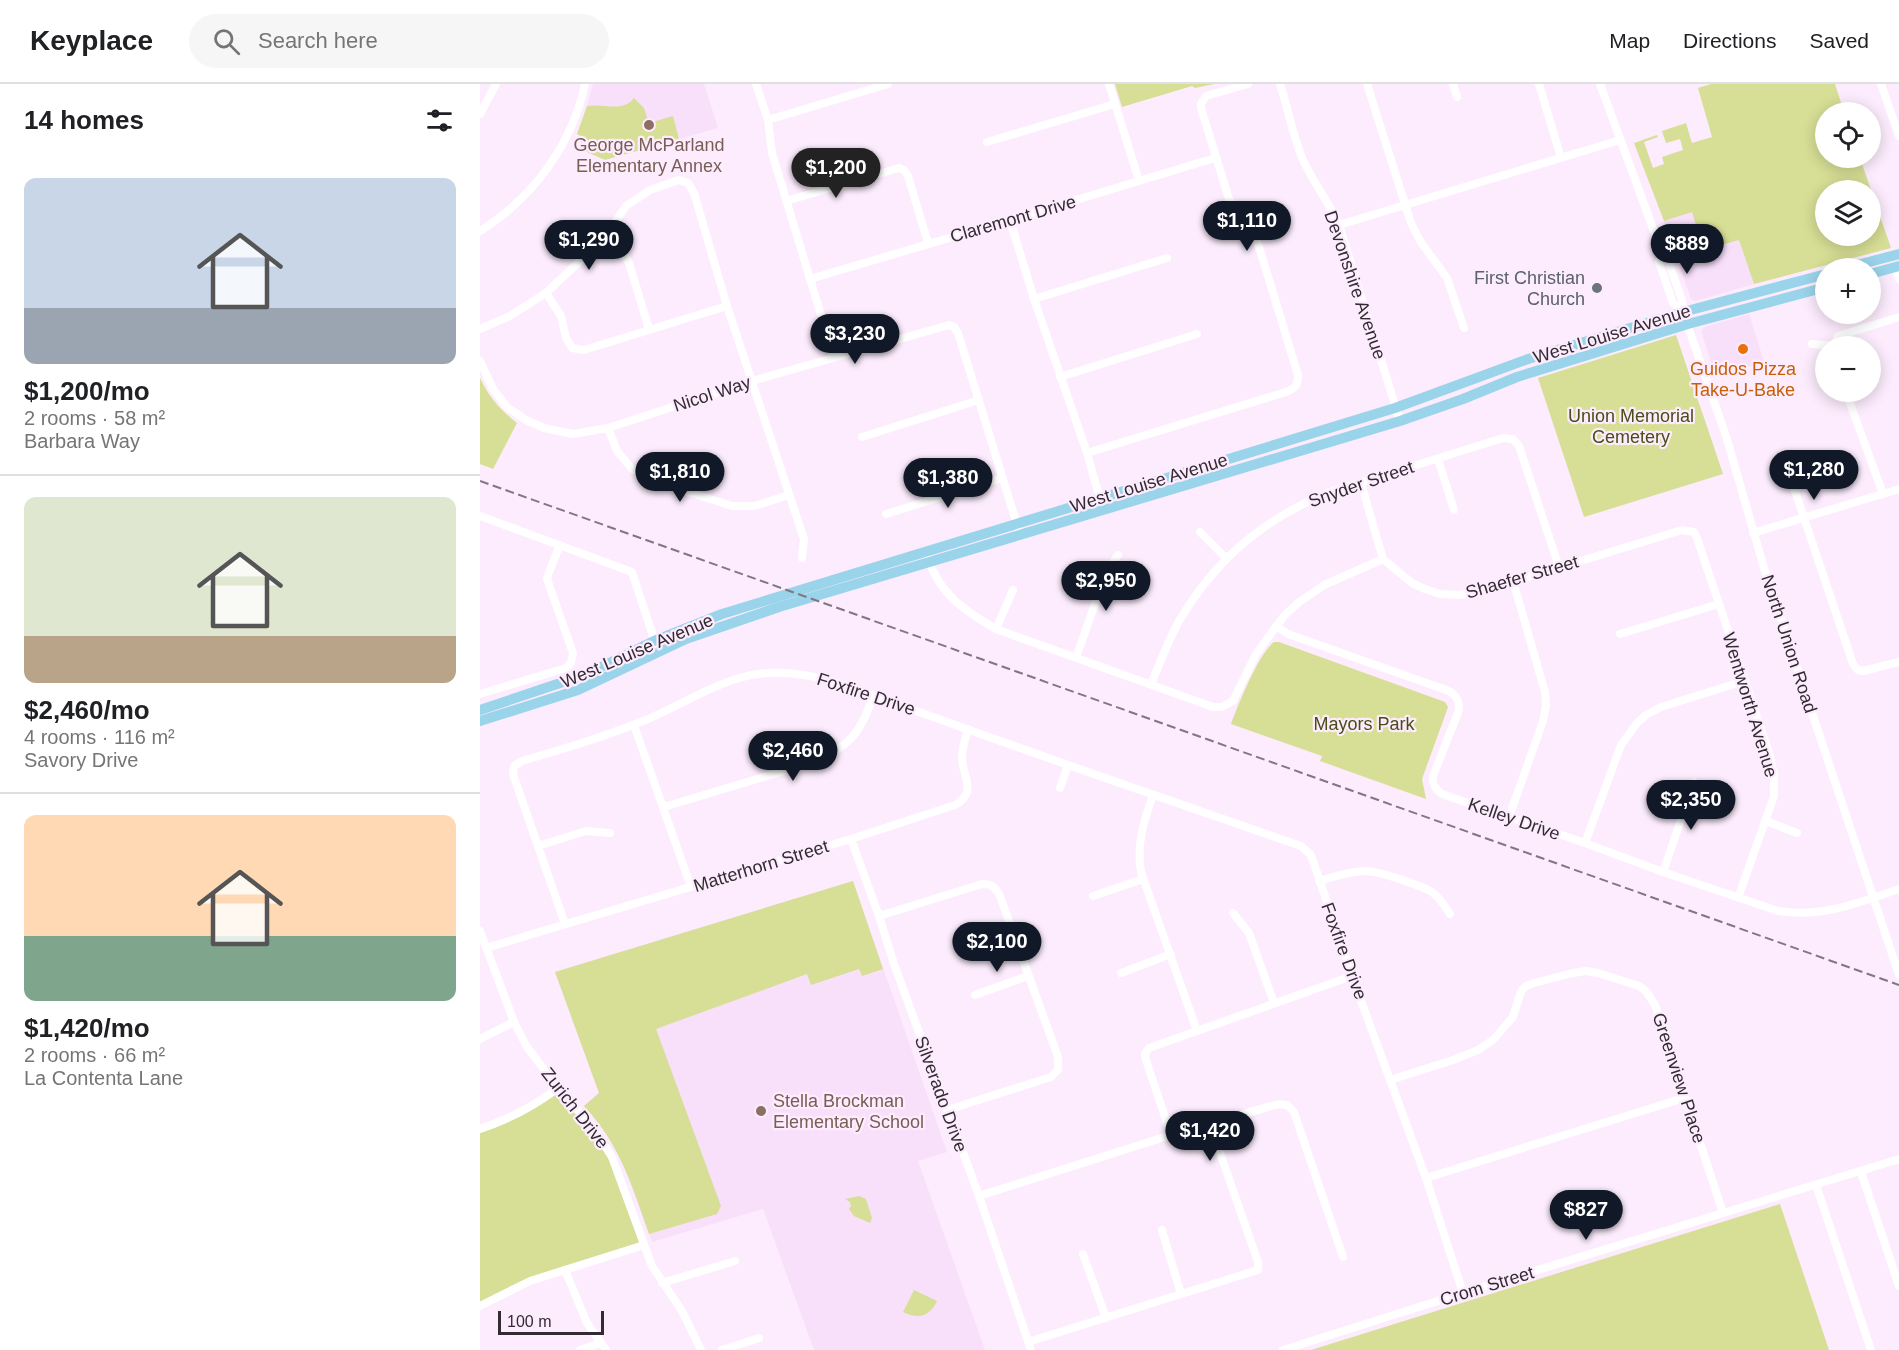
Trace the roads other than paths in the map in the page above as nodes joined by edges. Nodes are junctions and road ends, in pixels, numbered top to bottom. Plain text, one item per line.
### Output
1 (496, 84) edge
2 (585, 84) edge
3 (756, 84) edge
4 (888, 84) edge
5 (1108, 84) edge
6 (1248, 84) edge
7 (1280, 84) edge
8 (1367, 84) edge
9 (1453, 84) edge
10 (1539, 84) edge
11 (1600, 84) edge
12 (1881, 84) edge
13 (1458, 97) dead end
14 (1115, 104) junction
15 (480, 114) edge
16 (768, 120) junction
17 (1899, 136) edge
18 (1620, 140) junction
19 (987, 142) dead end
20 (1215, 158) junction
21 (1561, 158) junction
22 (1139, 181) junction
23 (786, 201) junction
24 (1405, 206) junction
25 (1010, 220) junction
26 (1339, 225) junction
27 (480, 231) edge
28 (606, 235) junction
29 (928, 243) junction
30 (1899, 254) edge
31 (1167, 258) dead end
32 (1881, 259) edge
33 (1897, 267) edge
34 (1881, 271) edge
35 (1815, 277) edge
36 (810, 279) junction
37 (1899, 279) edge
38 (1815, 289) edge
39 (546, 293) junction
40 (1034, 299) junction
41 (727, 306) junction
42 (1683, 312) junction
43 (1899, 317) edge
44 (1688, 324) junction
45 (1464, 328) dead end
46 (480, 329) edge
47 (649, 329) junction
48 (1197, 334) dead end
49 (1838, 336) edge
50 (1812, 344) dead end
51 (1815, 344) edge
52 (834, 358) junction
53 (480, 361) edge
54 (1060, 377) junction
55 (752, 381) junction
56 (979, 400) junction
57 (1850, 402) edge
58 (1395, 408) junction
59 (1400, 421) junction
60 (608, 428) junction
61 (862, 437) dead end
62 (1087, 453) junction
63 (1438, 459) junction
64 (1790, 476) dead end
65 (1002, 478) junction
66 (1361, 483) junction
67 (1899, 489) edge
68 (1883, 494) junction
69 (789, 495) junction
70 (1100, 498) junction
71 (1104, 510) junction
72 (1454, 510) dead end
73 (886, 514) dead end
74 (1804, 517) junction
75 (481, 520) edge
76 (1017, 524) junction
77 (1200, 532) dead end
78 (1674, 532) joint
79 (1753, 533) junction
80 (1020, 536) junction
81 (560, 545) junction
82 (1118, 555) dead end
83 (928, 557) junction
84 (802, 558) dead end
85 (1226, 558) junction
86 (1383, 559) junction
87 (1559, 567) junction
88 (1513, 581) junction
89 (1013, 590) dead end
90 (1719, 604) junction
91 (1276, 626) junction
92 (996, 629) junction
93 (1620, 634) dead end
94 (657, 646) junction
95 (1076, 658) junction
96 (1899, 662) edge
97 (1744, 681) junction
98 (1151, 684) junction
99 (480, 694) edge
100 (873, 696) junction
101 (480, 710) edge
102 (480, 721) edge
103 (634, 725) junction
104 (968, 729) junction
105 (1068, 765) junction
106 (1694, 782) dead end
107 (1060, 788) dead end
108 (1153, 795) junction
109 (664, 807) junction
110 (1509, 817) junction
111 (1766, 821) junction
112 (610, 833) dead end
113 (1797, 833) dead end
114 (851, 839) junction
115 (1585, 843) junction
116 (538, 846) junction
117 (1663, 872) junction
118 (1143, 879) junction
119 (1319, 881) junction
120 (692, 887) junction
121 (1899, 889) edge
122 (1093, 896) dead end
123 (1738, 898) junction
124 (1873, 898) junction
125 (1233, 913) dead end
126 (1450, 914) dead end
127 (879, 916) junction
128 (565, 924) junction
129 (480, 931) edge
130 (486, 948) junction
131 (1171, 954) junction
132 (1121, 973) dead end
133 (1899, 975) edge
134 (1028, 976) junction
135 (1352, 976) junction
136 (975, 994) dead end
137 (1274, 1003) junction
138 (514, 1022) junction
139 (1197, 1031) junction
140 (480, 1040) edge
141 (1390, 1080) junction
142 (558, 1088) junction
143 (1684, 1098) junction
144 (947, 1110) junction
145 (1210, 1124) junction
146 (480, 1130) edge
147 (1171, 1135) junction
148 (1899, 1159) edge
149 (1861, 1172) junction
150 (1426, 1178) junction
151 (1816, 1185) junction
152 (979, 1196) junction
153 (1723, 1213) junction
154 (1161, 1230) dead end
155 (644, 1245) junction
156 (1083, 1254) dead end
157 (1343, 1257) dead end
158 (735, 1261) dead end
159 (566, 1270) junction
160 (662, 1283) junction
161 (1899, 1286) edge
162 (1463, 1293) junction
163 (1181, 1294) junction
164 (480, 1306) edge
165 (1106, 1318) junction
166 (759, 1338) dead end
167 (603, 1346) edge
168 (1029, 1346) edge
169 (580, 1350) edge
170 (701, 1350) edge
171 (722, 1350) edge
172 (1282, 1350) edge
173 (1871, 1350) edge

1 - 15 street
2 - 27 street
3 - 16 street
4 - 16 street
5 - 14 street
6 - 20 street
7 - 26 street, Devonshire Avenue
8 - 24 street
9 - 13 street
10 - 21 street
11 - 18 street, North Union Road
12 - 17 street
14 - 19 street
14 - 22 street
16 - 23 street
18 - 21 street
18 - 42 street, North Union Road
20 - 22 street, Claremont Drive
20 - 62 street
21 - 24 street
22 - 25 street, Claremont Drive
23 - 29 street
23 - 36 street
24 - 26 street
24 - 45 street
25 - 29 street, Claremont Drive
25 - 40 street
26 - 58 street, Devonshire Avenue
28 - 39 street
28 - 41 street
28 - 47 street
29 - 36 street, Claremont Drive
30 - 32 main road
31 - 40 street
33 - 34 main road
33 - 37 street
35 - 42 main road, West Louise Avenue
36 - 52 street
38 - 44 main road, West Louise Avenue
39 - 46 street
39 - 47 street
40 - 54 street
41 - 47 street
41 - 55 street
42 - 44 street, North Union Road
42 - 58 main road, West Louise Avenue
43 - 49 street
44 - 59 main road, West Louise Avenue
44 - 79 street, North Union Road
48 - 54 street
50 - 51 street
52 - 55 street, Nicol Way
52 - 56 street, Nicol Way
53 - 60 street, Nicol Way
54 - 62 street
55 - 60 street, Nicol Way
55 - 69 street
56 - 61 street
56 - 65 street
57 - 68 street
58 - 59 street, Devonshire Avenue
58 - 70 main road, West Louise Avenue
59 - 71 main road, West Louise Avenue
60 - 69 street
62 - 70 street
63 - 66 street, Snyder Street
63 - 72 street
63 - 87 street, Snyder Street
64 - 74 street
65 - 73 street
65 - 76 street
66 - 85 street, Snyder Street
66 - 86 street
67 - 68 street
68 - 74 street
69 - 84 street
70 - 71 street
70 - 76 main road, West Louise Avenue
71 - 80 main road, West Louise Avenue
74 - 79 street
74 - 96 street
75 - 81 street
76 - 80 street
76 - 83 main road, West Louise Avenue
77 - 85 street
78 - 87 street, Shaefer Street
78 - 90 street, Wentworth Avenue
79 - 124 street, North Union Road
80 - 83 main road, West Louise Avenue
81 - 94 street
81 - 99 street
82 - 95 street
83 - 92 street
83 - 94 main road, West Louise Avenue
85 - 98 street, Snyder Street
86 - 88 street, Shaefer Street
86 - 91 street
87 - 88 street, Shaefer Street
88 - 110 street
89 - 92 street
90 - 93 street
90 - 97 street, Wentworth Avenue
91 - 98 street
91 - 110 street, Kelley Drive
92 - 95 street
94 - 101 main road, West Louise Avenue
94 - 102 main road, West Louise Avenue
95 - 98 street
97 - 111 street, Wentworth Avenue
97 - 115 street
100 - 103 street, Foxfire Drive
100 - 104 street, Foxfire Drive
100 - 109 street
103 - 109 street
103 - 116 street, Foxfire Drive
104 - 105 street, Foxfire Drive
104 - 114 street, Matterhorn Street
105 - 107 street
105 - 108 street, Foxfire Drive
106 - 117 street
108 - 118 street
108 - 119 street, Foxfire Drive
109 - 120 street
110 - 115 street, Kelley Drive
111 - 113 street
111 - 123 street, Wentworth Avenue
112 - 116 street
114 - 120 street, Matterhorn Street
114 - 127 street, Silverado Drive
115 - 117 street, Kelley Drive
116 - 128 street
117 - 123 street, Kelley Drive
118 - 122 street
118 - 131 street
119 - 126 street
119 - 135 street, Foxfire Drive
120 - 128 street, Matterhorn Street
121 - 124 street, Kelley Drive
123 - 124 street, Kelley Drive
124 - 133 street, North Union Road
125 - 137 street
127 - 134 street
127 - 144 street, Silverado Drive
128 - 130 street, Matterhorn Street
129 - 130 street, Zurich Drive
130 - 138 street, Zurich Drive
131 - 132 street
131 - 139 street
134 - 136 street
134 - 144 street
135 - 137 street
135 - 141 street, Foxfire Drive
137 - 139 street
138 - 140 street
138 - 142 street, Zurich Drive
139 - 147 street
141 - 143 street, Greenview Place
141 - 150 street, Foxfire Drive
142 - 146 street
142 - 155 street, Zurich Drive
143 - 150 street
143 - 153 street, Greenview Place
144 - 152 street, Silverado Drive
145 - 147 street
145 - 157 street
145 - 163 street
147 - 152 street
148 - 149 street, Crom Street
149 - 151 street, Crom Street
149 - 161 street
150 - 162 street, Foxfire Drive
151 - 153 street, Crom Street
151 - 173 street
152 - 168 street, Silverado Drive
153 - 162 street, Crom Street
154 - 163 street
155 - 159 street
155 - 160 street, Zurich Drive
156 - 165 street
158 - 160 street
159 - 164 street
159 - 167 street
160 - 170 street, Zurich Drive
162 - 172 street, Crom Street
163 - 165 street
165 - 168 street
166 - 171 street
167 - 169 street

